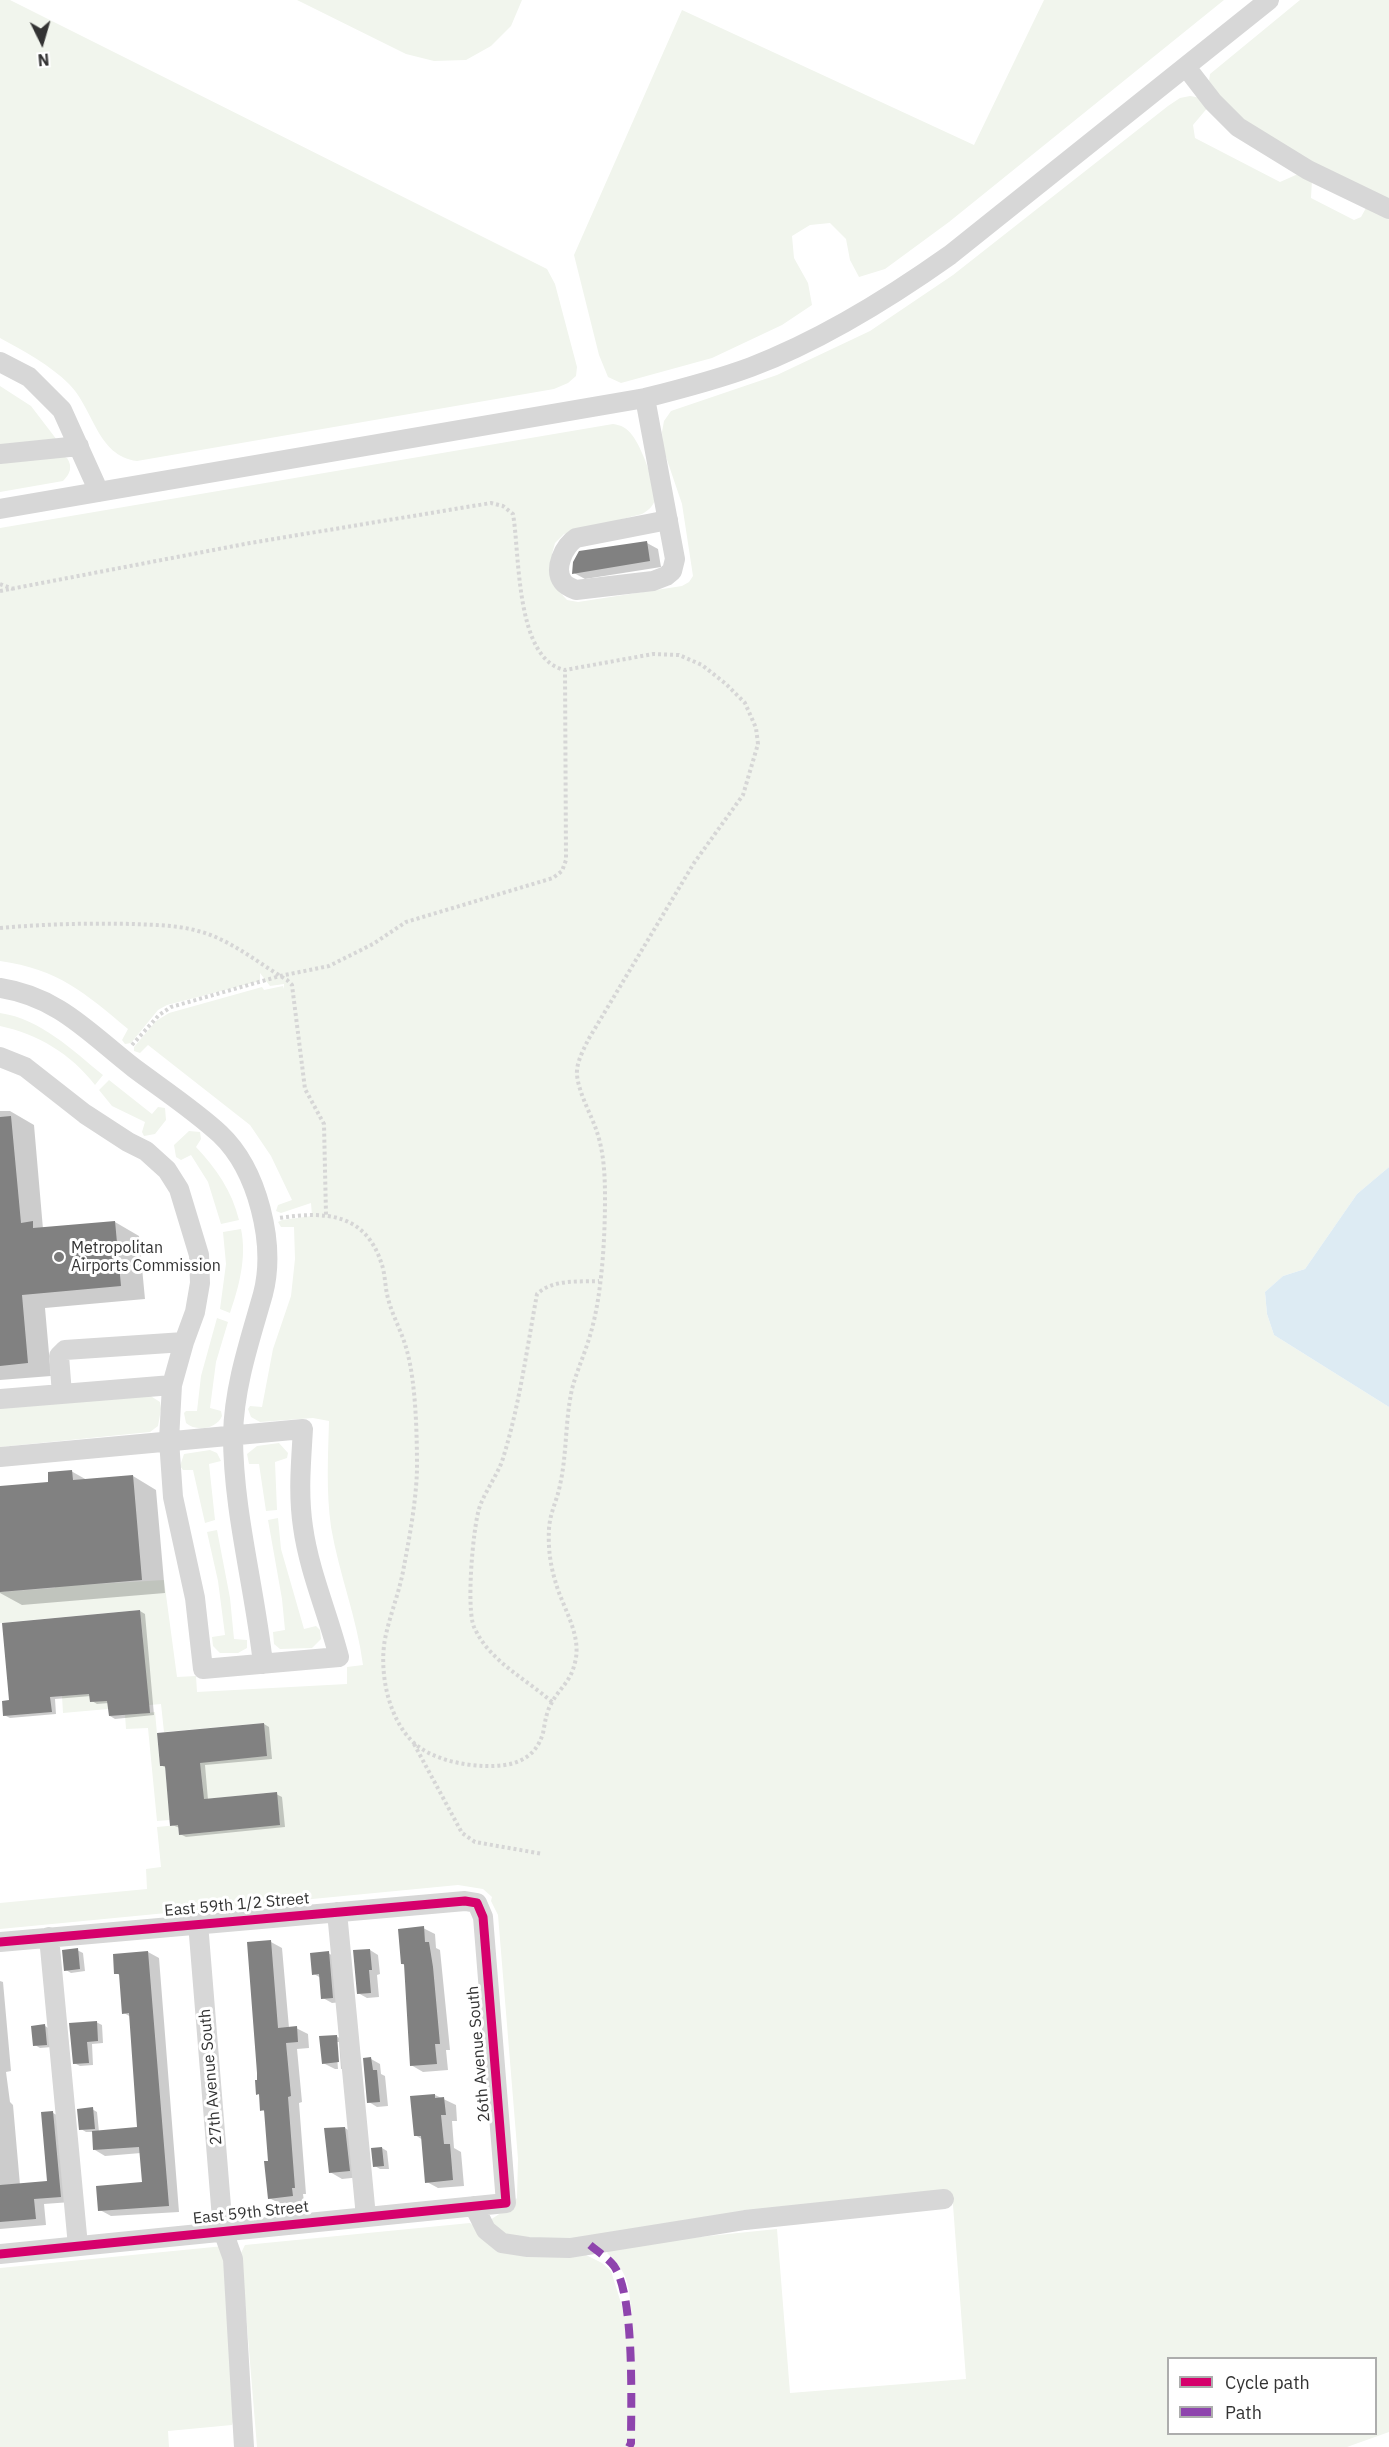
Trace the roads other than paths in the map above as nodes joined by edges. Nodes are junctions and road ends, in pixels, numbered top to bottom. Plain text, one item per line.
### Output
1 (1269, 0) edge
2 (1186, 68) junction
3 (1389, 209) edge
4 (0, 362) edge
5 (645, 398) junction
6 (79, 446) junction
7 (0, 454) edge
8 (99, 492) junction
9 (6, 508) edge
10 (668, 520) junction
11 (0, 988) edge
12 (0, 1057) edge
13 (184, 1342) junction
14 (172, 1385) junction
15 (62, 1394) junction
16 (0, 1399) edge
17 (233, 1435) junction
18 (169, 1440) junction
19 (0, 1457) edge
20 (263, 1664) junction
21 (477, 1903) joint
22 (337, 1912) junction
23 (198, 1923) junction
24 (49, 1937) junction
25 (0, 1942) edge
26 (944, 2199) dead end
27 (506, 2203) joint
28 (474, 2206) junction
29 (366, 2217) junction
30 (223, 2231) junction
31 (78, 2246) junction
32 (0, 2254) edge
33 (244, 2447) edge

1 - 2 street
2 - 3 street
2 - 5 street
4 - 6 street
5 - 8 street
5 - 10 street
6 - 7 street
6 - 8 street
8 - 9 street
10 - 10 street
11 - 17 street
12 - 13 street
13 - 14 street
13 - 15 street
14 - 15 street
14 - 18 street
15 - 16 street
17 - 18 street
17 - 20 street
17 - 20 street
18 - 19 street
18 - 20 street
21 - 22 street, East 59th 1/2 Street
21 - 27 street, 26th Avenue South
22 - 23 street, East 59th 1/2 Street
22 - 29 street
23 - 24 street, East 59th 1/2 Street
23 - 30 street, 27th Avenue South
24 - 25 street, East 59th 1/2 Street
24 - 31 street
26 - 28 street
27 - 28 street, East 59th Street
28 - 29 street, East 59th Street
29 - 30 street, East 59th Street
30 - 31 street, East 59th Street
30 - 33 street, 27th Avenue South
31 - 32 street, East 59th Street

